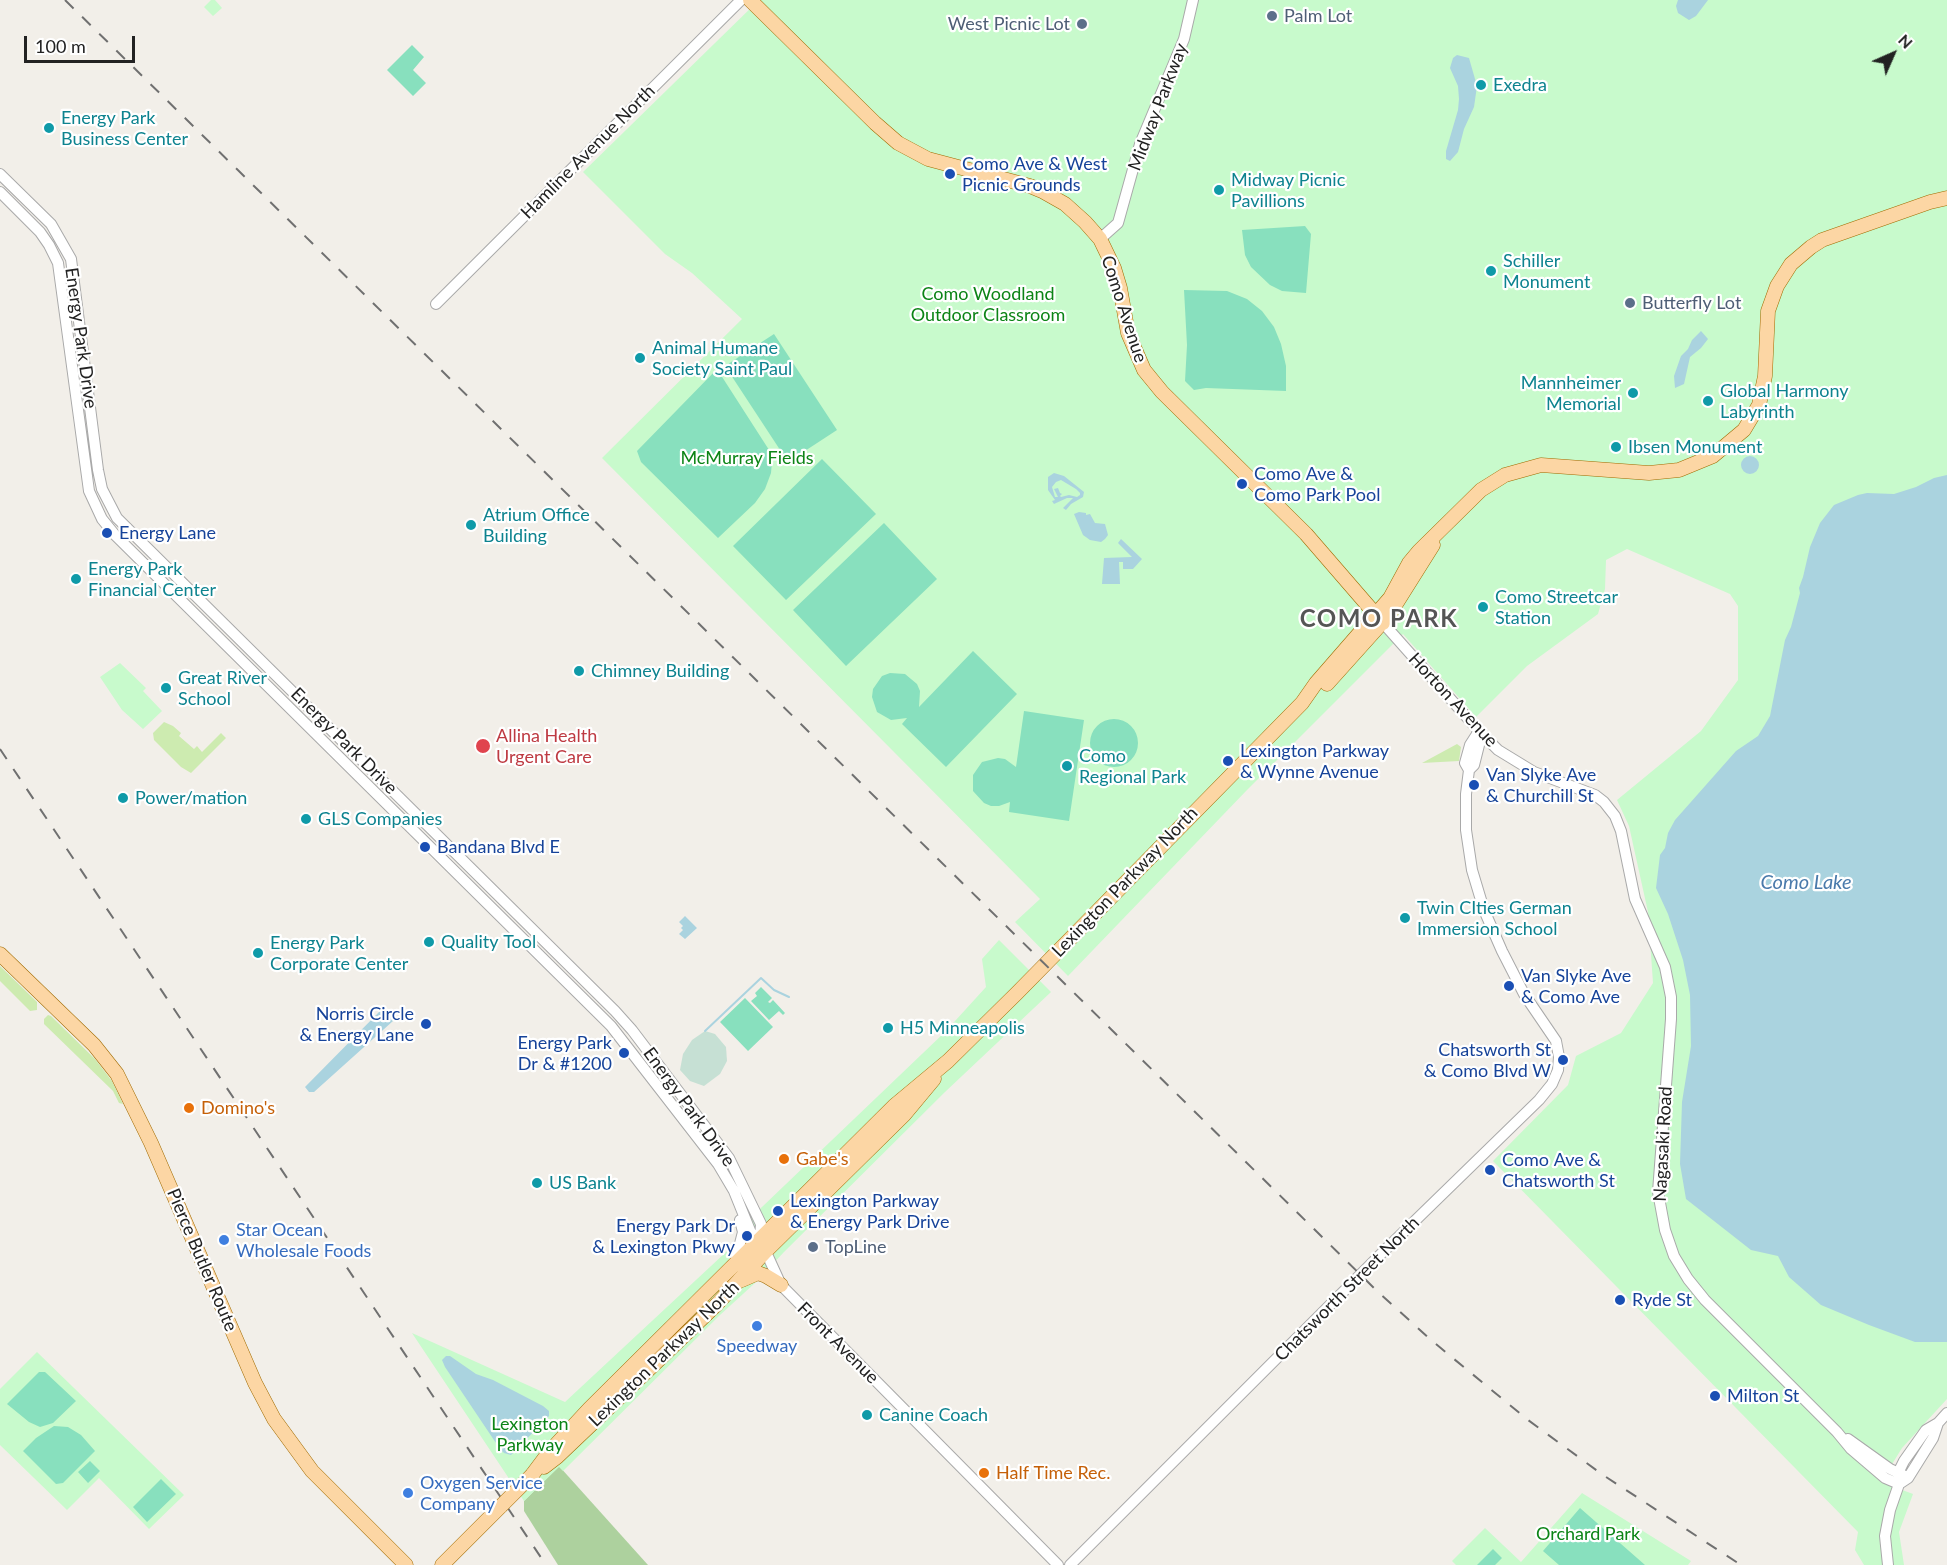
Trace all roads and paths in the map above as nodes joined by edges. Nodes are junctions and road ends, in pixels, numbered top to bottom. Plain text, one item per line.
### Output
1 (741, 0) edge
2 (750, 0) edge
3 (1193, 0) edge
4 (0, 174) edge
5 (0, 192) edge
6 (1947, 198) edge
7 (1100, 239) junction
8 (436, 304) dead end
9 (1379, 619) junction
10 (1479, 731) junction
11 (1604, 802) joint
12 (0, 954) edge
13 (736, 1196) junction
14 (762, 1245) junction
15 (734, 1264) junction
16 (735, 1284) junction
17 (781, 1285) junction
18 (1947, 1413) edge
19 (1938, 1423) junction
20 (1837, 1432) junction
21 (1911, 1451) junction
22 (1872, 1456) junction
23 (532, 1475) junction
24 (1902, 1478) junction
25 (444, 1563) edge
26 (406, 1565) edge
27 (1058, 1565) edge
28 (1070, 1565) edge
29 (1888, 1565) edge

1 - 8 street, Hamline Avenue North
2 - 7 main road, Como Avenue
3 - 7 street, Midway Parkway
4 - 14 street, Energy Park Drive
5 - 13 street, Energy Park Drive
6 - 9 main road, Lexington Parkway North
7 - 9 main road, Como Avenue
9 - 10 street, Horton Avenue
9 - 14 main road, Lexington Parkway North
10 - 11 street, Horton Avenue
10 - 28 street, Chatsworth Street North
11 - 20 street, Nagasaki Road
12 - 26 main road, Pierce Butler Route
13 - 14 street, Energy Park Drive
13 - 15 street
14 - 15 main road, Lexington Parkway North
14 - 16 main road, Lexington Parkway North
14 - 17 street, Front Avenue
15 - 23 main road, Lexington Parkway North
16 - 17 main road
16 - 23 main road, Lexington Parkway North
17 - 27 street, Front Avenue
18 - 19 street
19 - 21 street
19 - 24 street
20 - 22 street
20 - 24 street
21 - 22 street
21 - 24 street
22 - 24 street
23 - 25 main road, bridge
24 - 29 street

